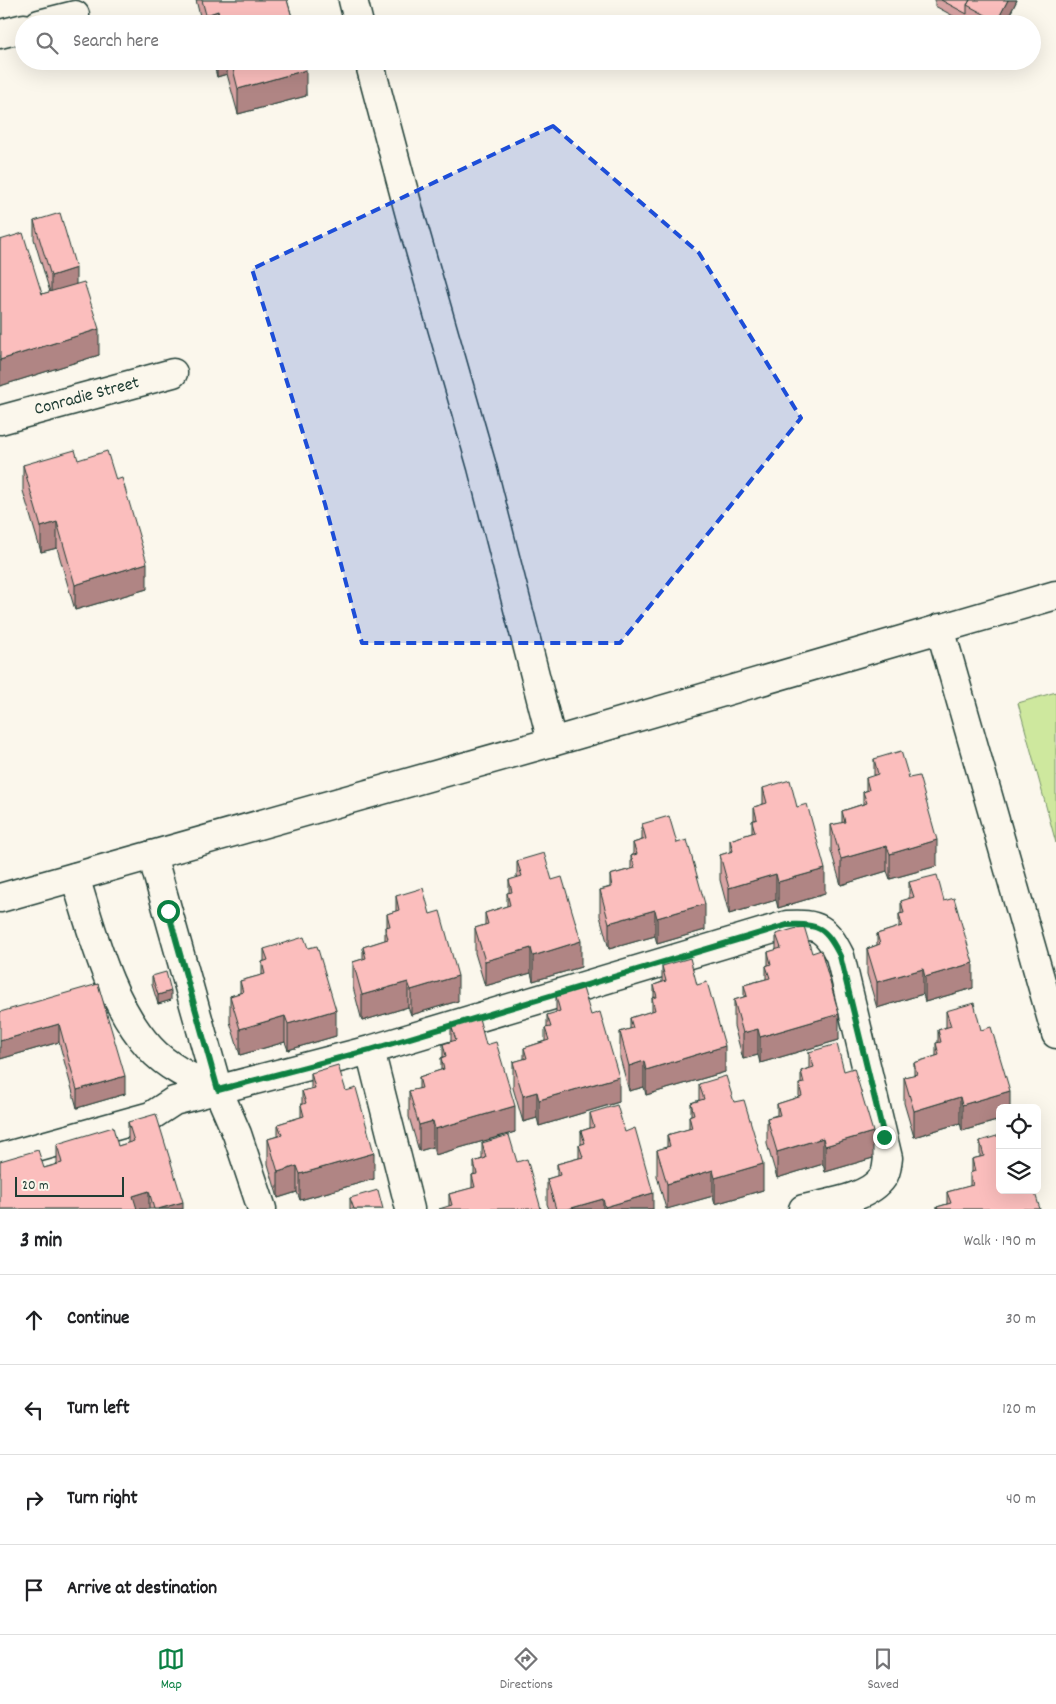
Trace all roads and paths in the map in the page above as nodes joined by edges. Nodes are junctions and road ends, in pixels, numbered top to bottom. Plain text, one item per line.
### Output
1 (352, 0) edge
2 (75, 14) dead end
3 (71, 15) edge
4 (356, 15) edge
5 (15, 30) edge
6 (0, 34) edge
7 (371, 70) edge
8 (173, 373) dead end
9 (0, 420) edge
10 (1056, 594) edge
11 (940, 628) junction
12 (552, 742) junction
13 (152, 856) junction
14 (75, 877) junction
15 (0, 898) edge
16 (1056, 1034) edge
17 (370, 1050) junction
18 (218, 1090) junction
19 (0, 1158) edge
20 (262, 1209) edge
21 (410, 1209) edge
22 (803, 1209) edge

1 - 4 street
2 - 3 street
5 - 6 street
7 - 12 street
8 - 9 street, Conradie Street
10 - 11 street
11 - 12 street
11 - 16 street
12 - 13 street
13 - 14 street
13 - 18 street
14 - 15 street
14 - 18 street
17 - 18 street
17 - 21 street
17 - 22 street
18 - 19 street
18 - 20 street

